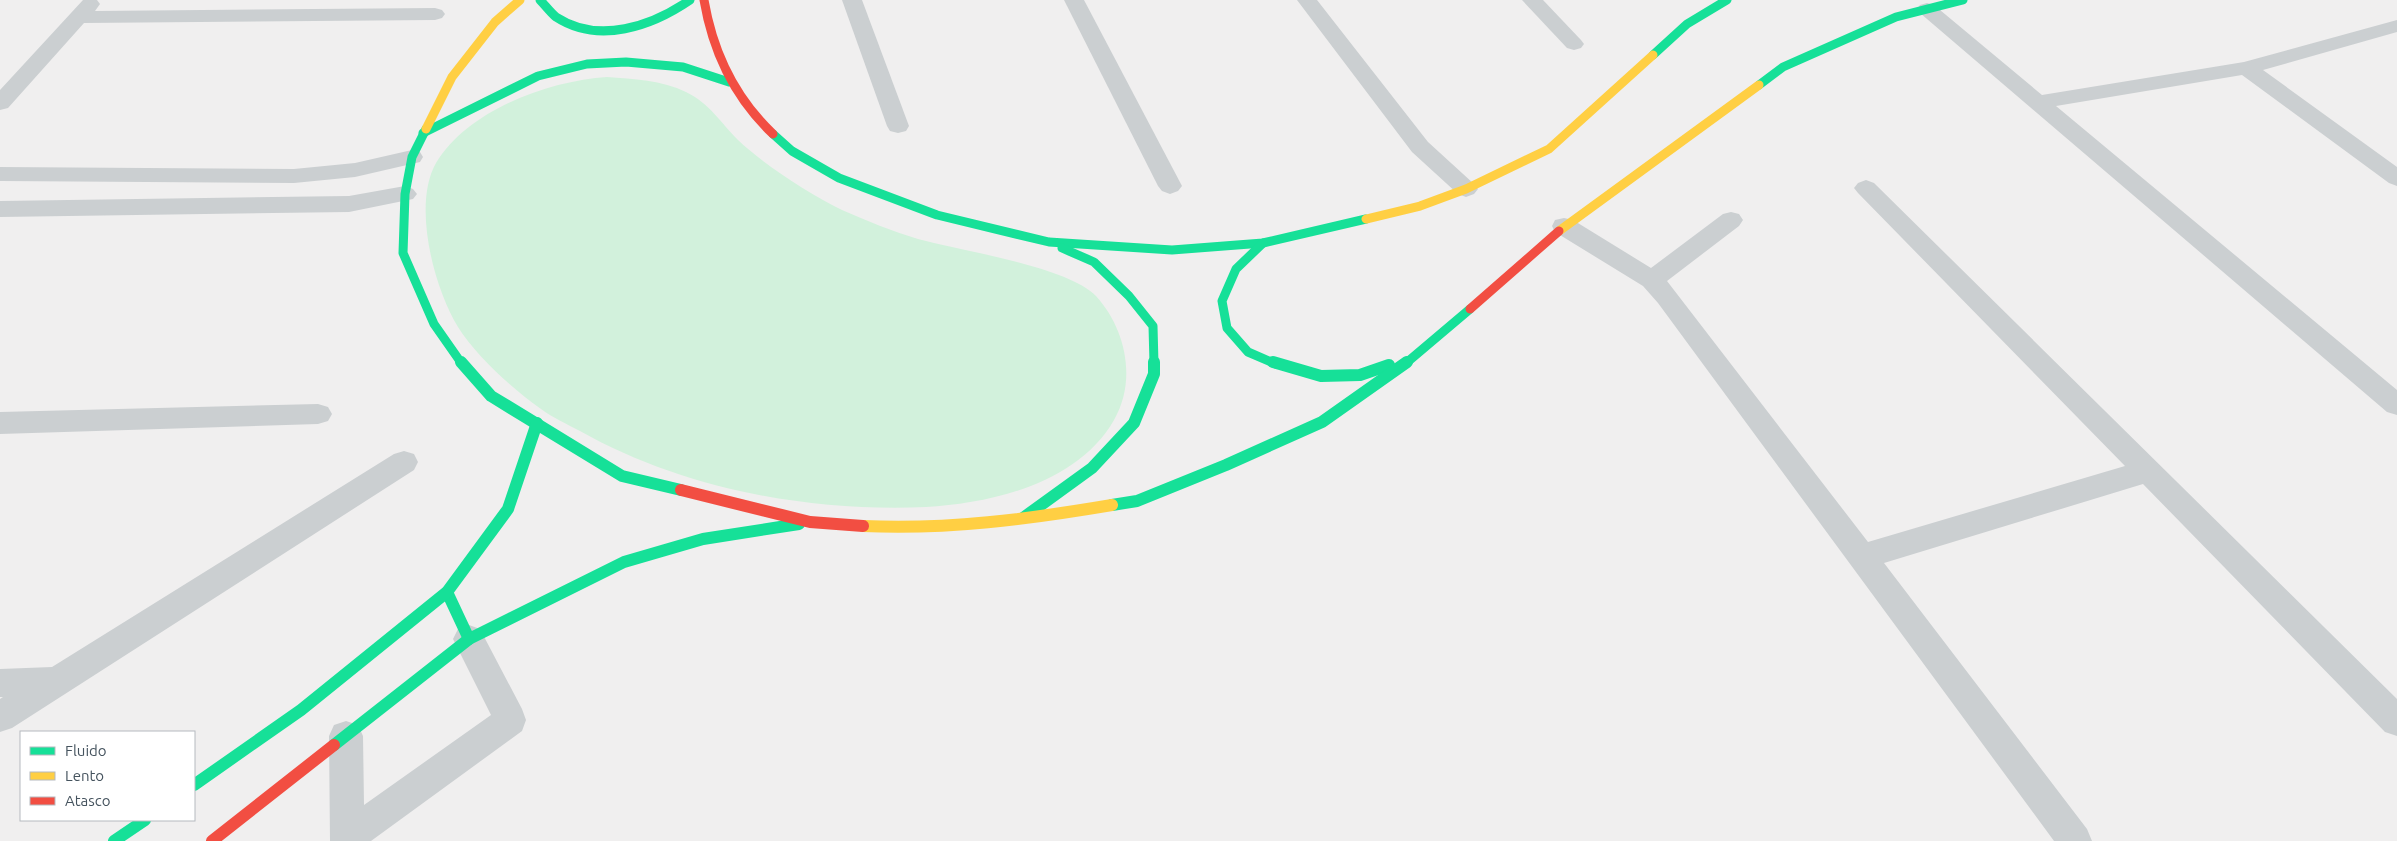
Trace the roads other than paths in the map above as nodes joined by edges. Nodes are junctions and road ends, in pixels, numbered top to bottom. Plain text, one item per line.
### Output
1 (94, 0) edge
2 (520, 0) edge
3 (540, 0) edge
4 (690, 0) edge
5 (704, 0) edge
6 (852, 0) edge
7 (1074, 0) edge
8 (1307, 0) edge
9 (1532, 0) edge
10 (1727, 0) edge
11 (1963, 0) edge
12 (1927, 9) junction
13 (435, 14) dead end
14 (77, 17) junction
15 (2397, 26) edge
16 (1574, 44) dead end
17 (2246, 68) junction
18 (729, 82) junction
19 (2039, 102) junction
20 (0, 103) edge
21 (898, 126) dead end
22 (423, 132) junction
23 (412, 157) junction
24 (0, 174) edge
25 (2397, 178) edge
26 (1170, 186) dead end
27 (1866, 188) dead end
28 (1466, 189) junction
29 (405, 194) junction
30 (0, 209) edge
31 (1731, 220) dead end
32 (1564, 226) junction
33 (1049, 242) junction
34 (1263, 243) junction
35 (1652, 280) junction
36 (1417, 355) junction
37 (2397, 405) edge
38 (318, 414) dead end
39 (537, 423) junction
40 (0, 424) edge
41 (404, 462) dead end
42 (2148, 471) junction
43 (1018, 521) junction
44 (810, 522) junction
45 (1861, 557) junction
46 (447, 592) junction
47 (470, 639) junction
48 (0, 682) edge
49 (56, 682) junction
50 (0, 717) edge
51 (2397, 721) edge
52 (346, 736) junction
53 (195, 784) edge
54 (144, 821) edge
55 (346, 840) edge
56 (114, 841) edge
57 (212, 841) edge
58 (2075, 841) edge

1 - 14 street
2 - 22 street
3 - 4 street
5 - 18 street
6 - 21 street
7 - 26 street
8 - 28 street
9 - 16 street
10 - 28 street
11 - 12 street
12 - 19 street
12 - 32 street
13 - 14 street
14 - 20 street
15 - 17 street
17 - 19 street
17 - 25 street
18 - 22 street
18 - 33 street
19 - 37 street
22 - 23 street
23 - 24 street
23 - 29 street
27 - 42 street
28 - 34 street
29 - 30 street
29 - 39 street
31 - 35 street
32 - 35 street
32 - 36 street
33 - 34 street
33 - 43 street
34 - 36 street
35 - 45 street
36 - 43 street
38 - 40 street
39 - 44 street
39 - 46 street
41 - 49 street
42 - 45 street
42 - 51 street
43 - 44 street
44 - 47 street
45 - 58 street
46 - 47 street
46 - 53 street
47 - 52 street
47 - 55 street
48 - 49 street
49 - 50 street
52 - 55 street
52 - 57 street
54 - 56 street

